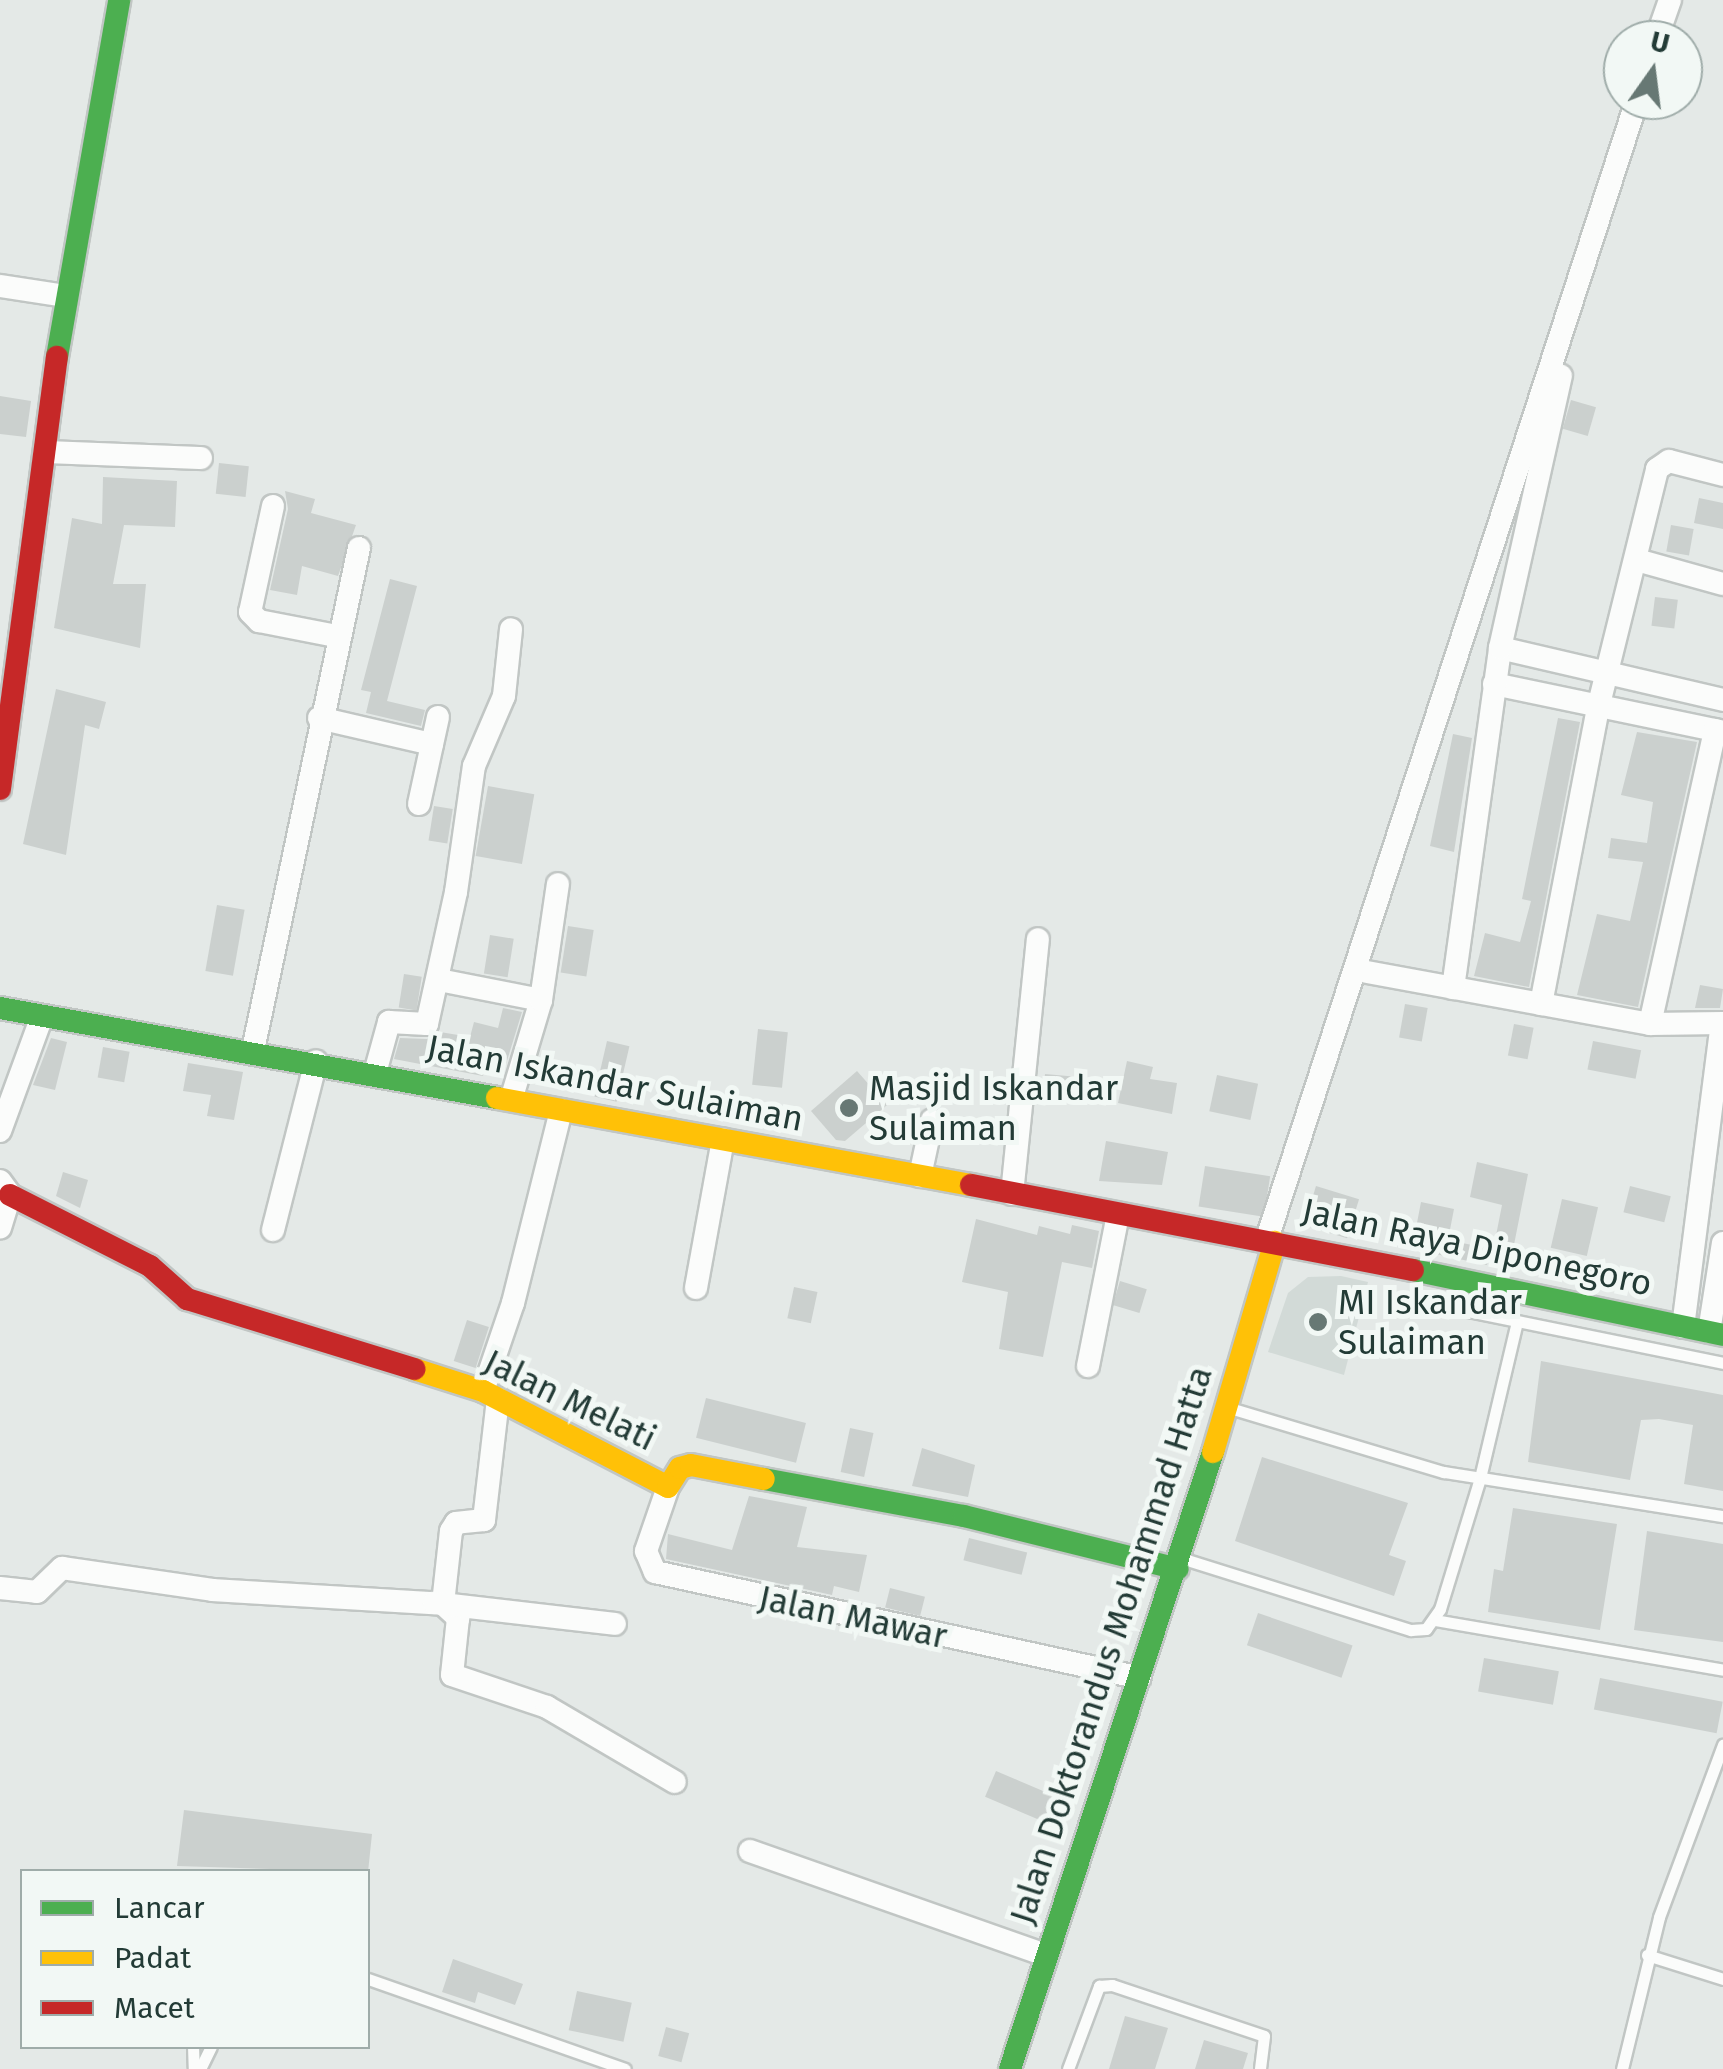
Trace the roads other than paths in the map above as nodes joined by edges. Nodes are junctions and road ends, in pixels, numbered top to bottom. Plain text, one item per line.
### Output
1 (119, 0) edge
2 (1631, 120) edge
3 (0, 286) edge
4 (65, 296) junction
5 (1561, 376) dead end
6 (45, 452) junction
7 (201, 458) dead end
8 (1723, 475) edge
9 (273, 506) dead end
10 (360, 548) dead end
11 (1637, 560) junction
12 (1723, 584) edge
13 (511, 630) dead end
14 (336, 636) junction
15 (1500, 648) junction
16 (1606, 674) junction
17 (1494, 684) junction
18 (1723, 700) edge
19 (1598, 704) junction
20 (438, 717) dead end
21 (320, 718) junction
22 (1719, 731) edge
23 (432, 744) junction
24 (0, 789) edge
25 (420, 804) dead end
26 (558, 884) dead end
27 (1038, 939) dead end
28 (1368, 972) dead end
29 (440, 980) junction
30 (1454, 988) junction
31 (541, 1000) junction
32 (1541, 1004) junction
33 (0, 1008) edge
34 (41, 1019) junction
35 (1650, 1024) junction
36 (1722, 1024) edge
37 (254, 1050) junction
38 (316, 1061) junction
39 (1719, 1063) edge
40 (376, 1073) junction
41 (511, 1100) junction
42 (561, 1110) junction
43 (932, 1120) dead end
44 (0, 1131) edge
45 (723, 1139) junction
46 (920, 1176) junction
47 (5, 1188) edge
48 (1012, 1194) junction
49 (1118, 1214) junction
50 (0, 1228) edge
51 (273, 1230) dead end
52 (1271, 1240) junction
53 (1723, 1243) edge
54 (696, 1288) dead end
55 (1404, 1298) dead end
56 (1517, 1322) junction
57 (1682, 1326) junction
58 (1716, 1333) edge
59 (1723, 1363) edge
60 (1088, 1366) dead end
61 (491, 1395) junction
62 (1226, 1406) junction
63 (1480, 1478) junction
64 (668, 1487) junction
65 (1723, 1516) edge
66 (1180, 1564) junction
67 (0, 1588) edge
68 (444, 1604) junction
69 (1435, 1620) junction
70 (616, 1624) dead end
71 (1723, 1670) edge
72 (1140, 1678) junction
73 (1723, 1745) edge
74 (675, 1782) dead end
75 (1708, 1786) junction
76 (1723, 1792) edge
77 (750, 1851) dead end
78 (1046, 1955) junction
79 (1648, 1955) junction
80 (1723, 1979) edge
81 (370, 1980) edge
82 (625, 2069) edge
83 (1010, 2069) edge
84 (1068, 2069) edge
85 (1260, 2069) edge
86 (1622, 2069) edge

1 - 4 street
2 - 52 street
3 - 4 street
4 - 6 street
5 - 15 street
6 - 7 street
6 - 24 street
8 - 11 street
9 - 14 street
10 - 14 street
11 - 12 street
11 - 16 street
13 - 29 street
14 - 21 street
15 - 16 street
15 - 17 street
16 - 18 street
16 - 19 street
17 - 19 street
17 - 30 street
19 - 22 street
19 - 32 street
20 - 23 street
21 - 23 street
21 - 37 street
22 - 35 street
23 - 25 street
26 - 31 street
27 - 48 street
28 - 30 street
29 - 31 street
29 - 40 street
30 - 32 street
31 - 41 street
32 - 35 street
33 - 34 street, Jalan Iskandar Sulaiman
34 - 37 street, Jalan Iskandar Sulaiman
34 - 44 street
35 - 36 street
36 - 39 street
37 - 38 street, Jalan Iskandar Sulaiman
38 - 40 street, Jalan Iskandar Sulaiman
38 - 51 street
39 - 57 street
40 - 41 street, Jalan Iskandar Sulaiman
41 - 42 street, Jalan Iskandar Sulaiman
42 - 45 street, Jalan Iskandar Sulaiman
42 - 61 street
43 - 46 street
45 - 46 street, Jalan Iskandar Sulaiman
45 - 54 street
46 - 48 street, Jalan Iskandar Sulaiman
47 - 50 street
47 - 61 street, Jalan Melati
48 - 49 street, Jalan Iskandar Sulaiman
49 - 52 street, Jalan Iskandar Sulaiman
49 - 60 street
52 - 57 street, Jalan Raya Diponegoro
52 - 62 street, Jalan Doktorandus Mohammad Hatta
53 - 58 street
55 - 56 lane
56 - 59 lane
56 - 63 lane
57 - 58 street, Jalan Raya Diponegoro
61 - 64 street, Jalan Melati
61 - 68 street
62 - 63 lane
62 - 66 street, Jalan Doktorandus Mohammad Hatta
63 - 65 lane
63 - 69 lane
64 - 66 street, Jalan Melati
64 - 72 street, Jalan Mawar
66 - 69 lane
66 - 72 street, Jalan Doktorandus Mohammad Hatta
67 - 68 street
68 - 70 street
68 - 74 street
69 - 71 lane
72 - 78 street, Jalan Doktorandus Mohammad Hatta
73 - 75 lane
75 - 76 lane
75 - 79 lane
77 - 78 street
78 - 83 street, Jalan Doktorandus Mohammad Hatta
79 - 80 lane
79 - 86 lane
81 - 82 lane
84 - 85 lane

